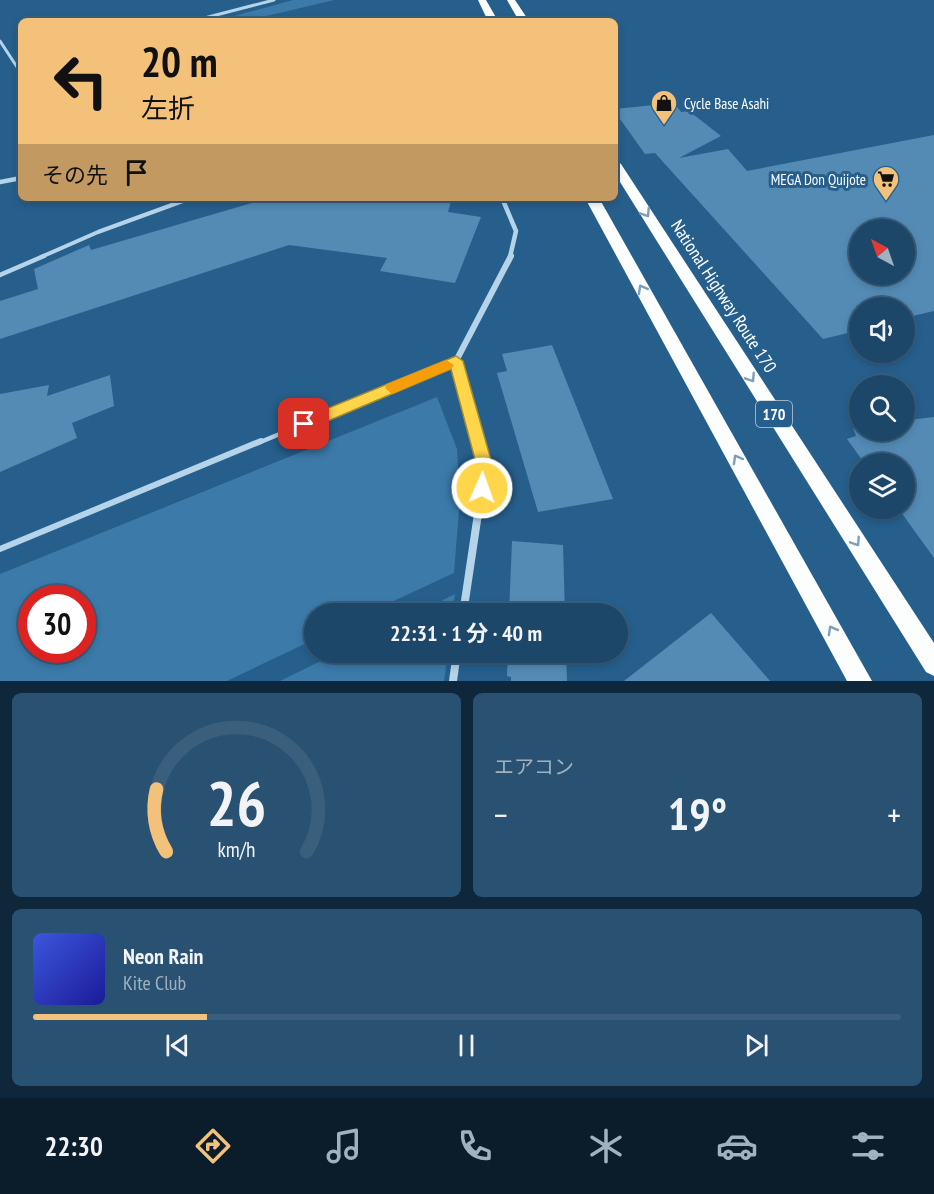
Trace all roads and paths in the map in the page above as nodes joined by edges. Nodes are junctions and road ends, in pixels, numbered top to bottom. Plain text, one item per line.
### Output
1 (274, 0) edge
2 (482, 0) edge
3 (511, 0) edge
4 (205, 18) edge
5 (491, 18) edge
6 (522, 18) edge
7 (0, 41) edge
8 (18, 67) edge
9 (618, 169) edge
10 (18, 179) edge
11 (0, 182) edge
12 (183, 201) edge
13 (503, 201) edge
14 (594, 201) edge
15 (0, 275) edge
16 (456, 361) junction
17 (0, 549) edge
18 (465, 603) edge
19 (456, 663) edge
20 (934, 664) edge
21 (453, 681) edge
22 (860, 681) edge

1 - 4 lane
2 - 5 highway
3 - 6 highway
7 - 8 lane
9 -> 20 highway, National Highway Route 170 / 170
10 - 11 street
12 - 15 lane
13 - 16 street
22 -> 14 highway
16 - 17 lane
16 - 18 street
19 - 21 street

